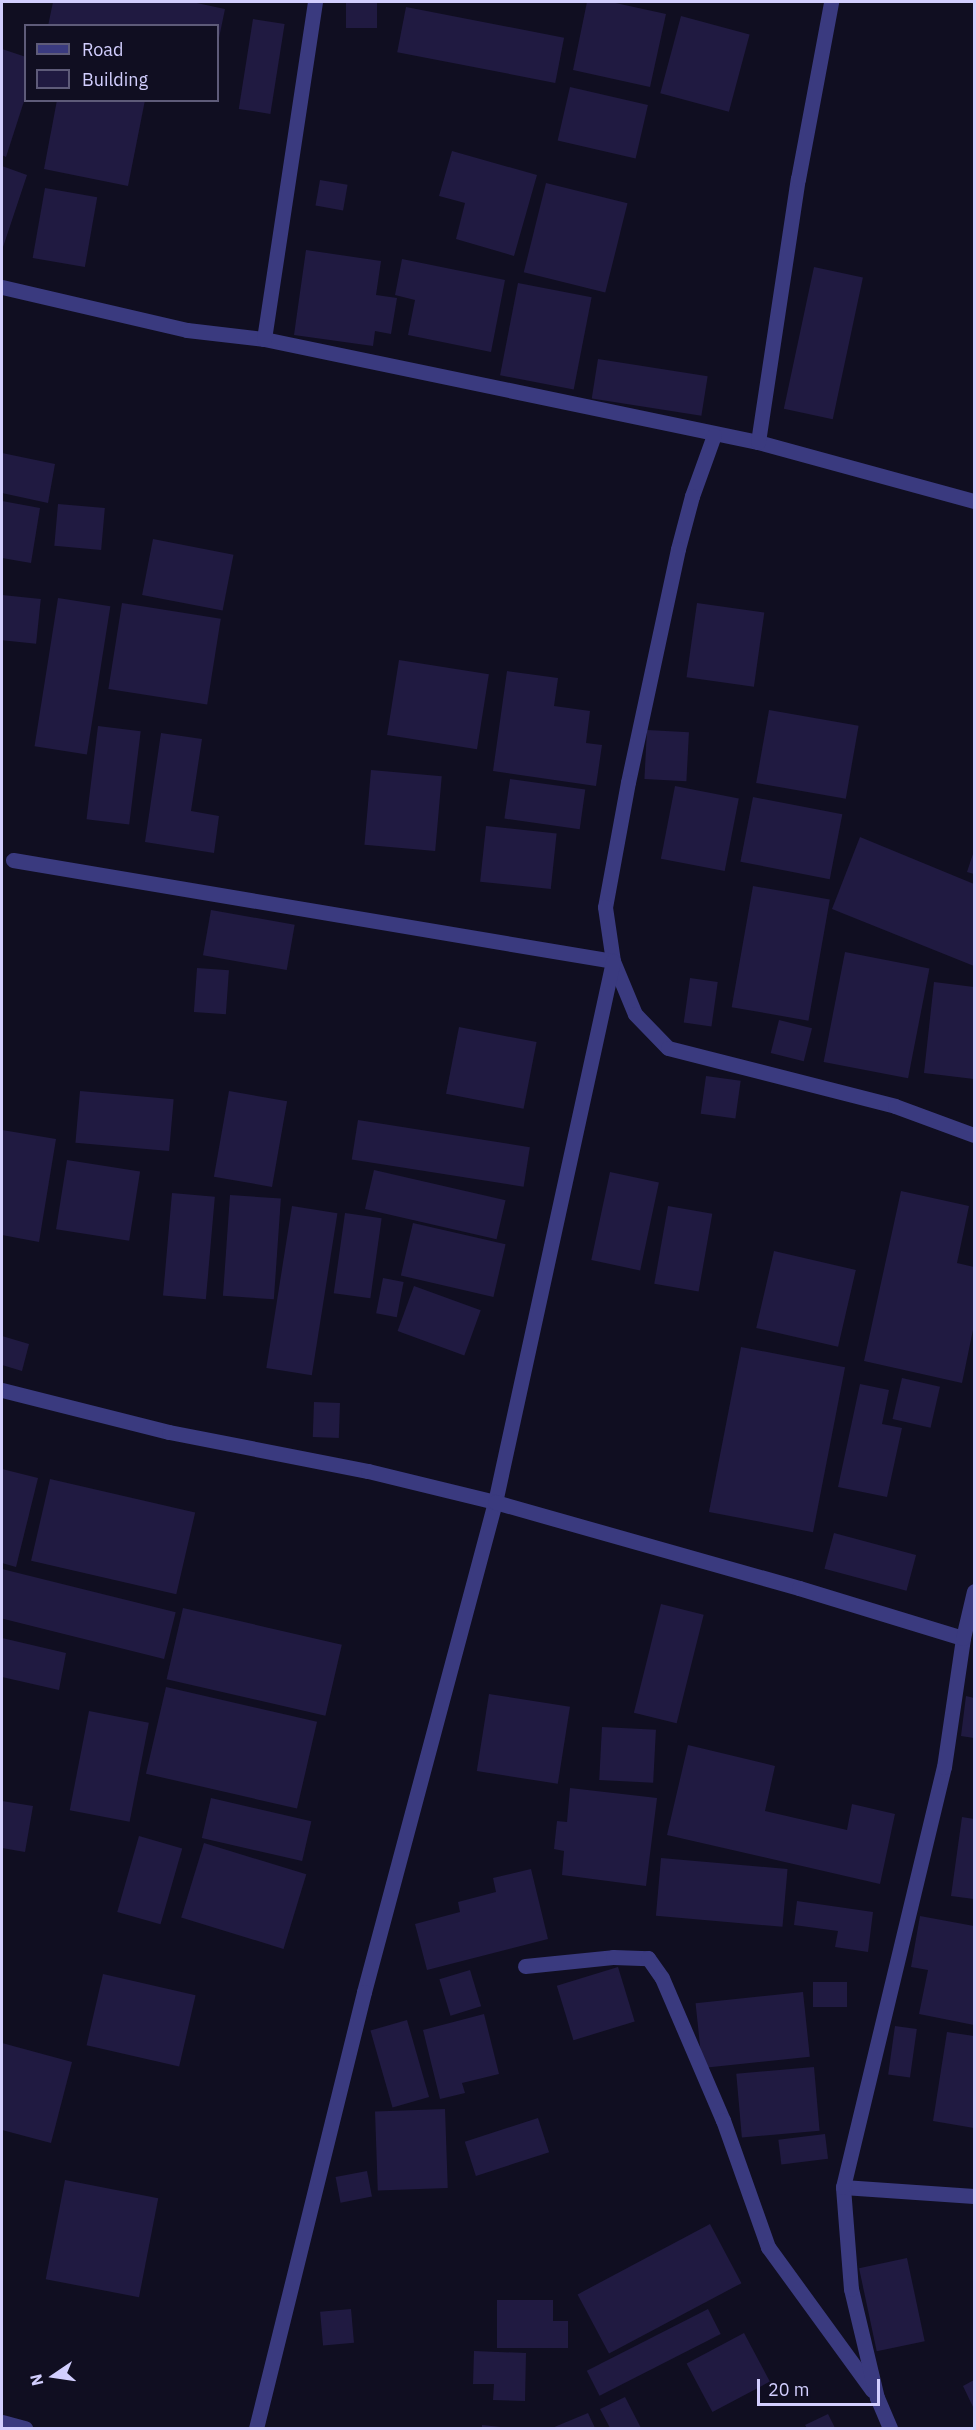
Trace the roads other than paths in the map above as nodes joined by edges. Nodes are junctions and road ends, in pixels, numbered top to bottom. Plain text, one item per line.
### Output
1 (315, 2) edge
2 (831, 2) edge
3 (2, 287) edge
4 (264, 339) junction
5 (714, 435) junction
6 (758, 442) junction
7 (975, 501) edge
8 (13, 860) dead end
9 (613, 961) junction
10 (975, 1135) edge
11 (2, 1390) edge
12 (495, 1502) junction
13 (975, 1591) edge
14 (963, 1638) junction
15 (525, 1966) dead end
16 (843, 2187) junction
17 (975, 2196) edge
18 (877, 2398) junction
19 (2, 2422) edge
20 (25, 2428) edge
21 (256, 2428) edge
22 (890, 2428) edge

1 - 4 street
2 - 6 street
3 - 4 street
4 - 5 street
5 - 6 street
5 - 9 street
6 - 7 street
8 - 9 street
9 - 10 street
9 - 12 street
11 - 12 street
12 - 14 street
12 - 21 street
13 - 14 street
14 - 16 street
15 - 18 street
16 - 17 street
16 - 18 street
18 - 22 street
19 - 20 street

